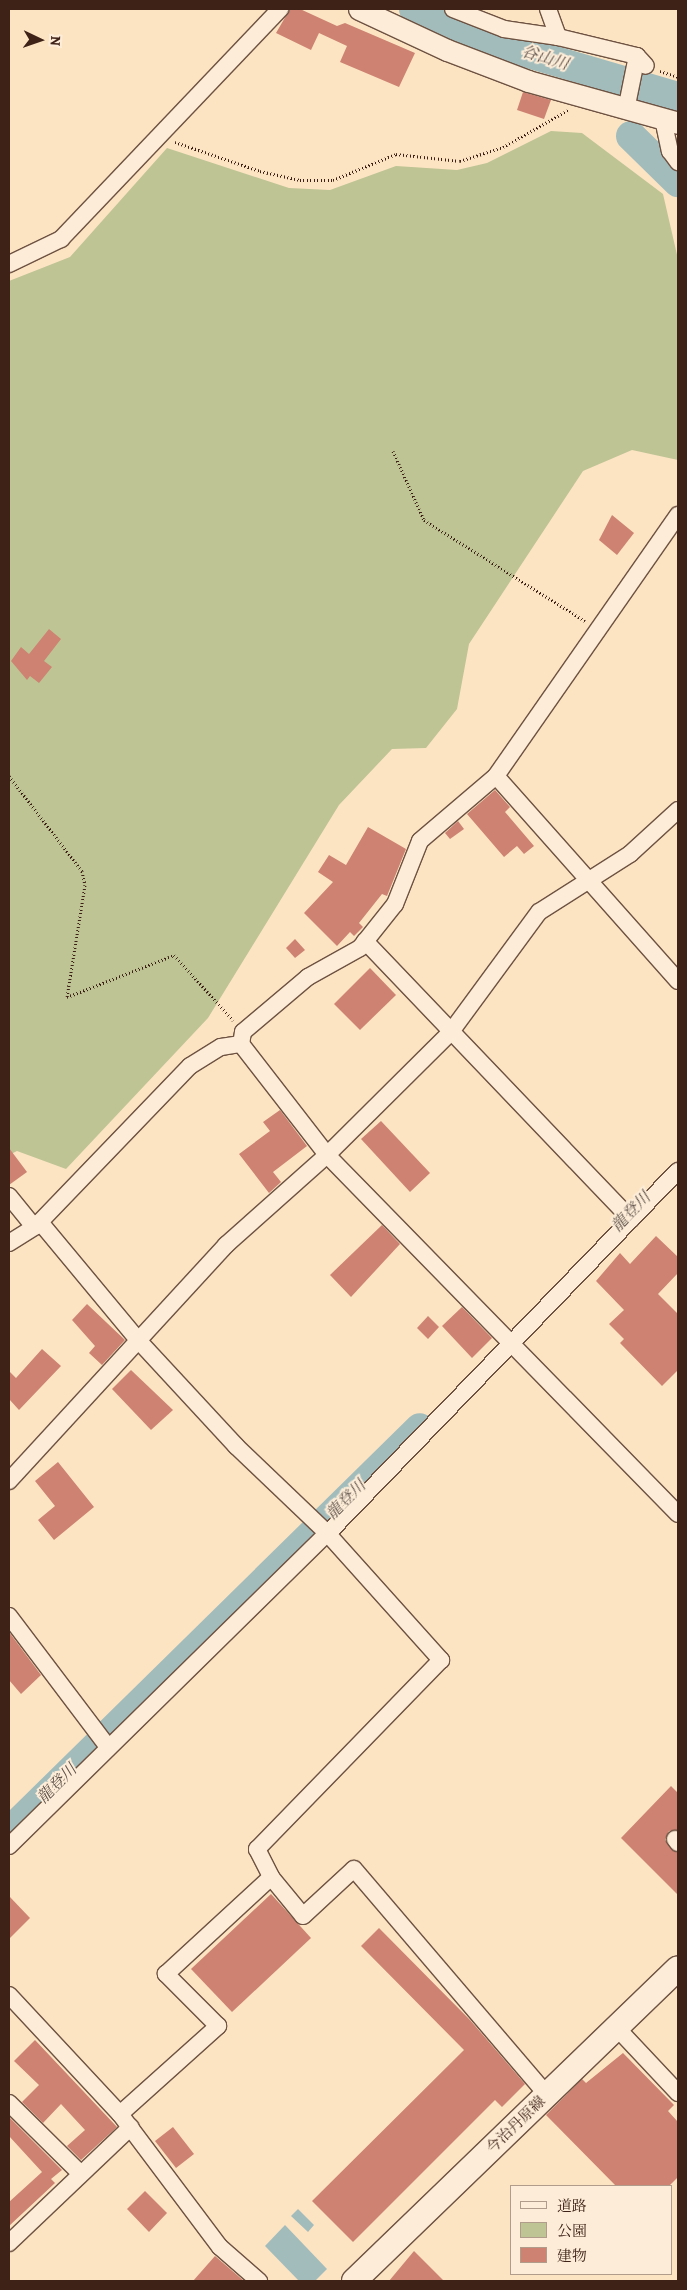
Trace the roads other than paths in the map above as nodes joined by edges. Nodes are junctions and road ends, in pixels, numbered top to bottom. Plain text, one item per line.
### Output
1 (280, 9) edge
2 (359, 9) edge
3 (453, 9) edge
4 (548, 9) edge
5 (558, 36) junction
6 (627, 106) junction
7 (671, 121) edge
8 (678, 162) edge
9 (9, 264) edge
10 (678, 515) edge
11 (496, 776) junction
12 (678, 810) edge
13 (588, 879) junction
14 (365, 941) junction
15 (678, 981) edge
16 (450, 1033) junction
17 (242, 1038) junction
18 (327, 1155) junction
19 (678, 1171) edge
20 (9, 1196) edge
21 (631, 1218) junction
22 (37, 1225) junction
23 (9, 1243) edge
24 (136, 1339) junction
25 (510, 1342) junction
26 (9, 1481) edge
27 (678, 1514) edge
28 (327, 1533) junction
29 (9, 1616) edge
30 (108, 1747) junction
31 (9, 1846) edge
32 (271, 1877) junction
33 (678, 1968) edge
34 (9, 1995) edge
35 (616, 2027) junction
36 (678, 2093) edge
37 (547, 2095) junction
38 (9, 2103) edge
39 (125, 2120) junction
40 (80, 2173) junction
41 (9, 2243) edge
42 (258, 2281) edge
43 (354, 2281) edge

1 - 9 street
2 - 6 street
3 - 5 street
4 - 5 street
5 - 6 street
6 - 7 street
7 - 8 street
10 - 11 street
11 - 13 street
11 - 14 street
12 - 13 street
13 - 15 street
13 - 16 street
14 - 16 street
14 - 17 street
16 - 18 street
16 - 21 street
17 - 18 street
17 - 22 street
18 - 24 street
18 - 25 street
19 - 21 street
20 - 22 street
21 - 25 street
22 - 23 street
22 - 24 street
24 - 26 street
24 - 28 street
25 - 27 street
25 - 28 street
28 - 30 street
28 - 32 street
29 - 30 street
30 - 31 street
32 - 37 street
32 - 39 street
33 - 35 main road, 今治丹原線
34 - 39 street
35 - 36 street
35 - 37 main road, 今治丹原線
37 - 43 main road, 今治丹原線
38 - 40 street
39 - 40 street
39 - 42 street
40 - 41 street

